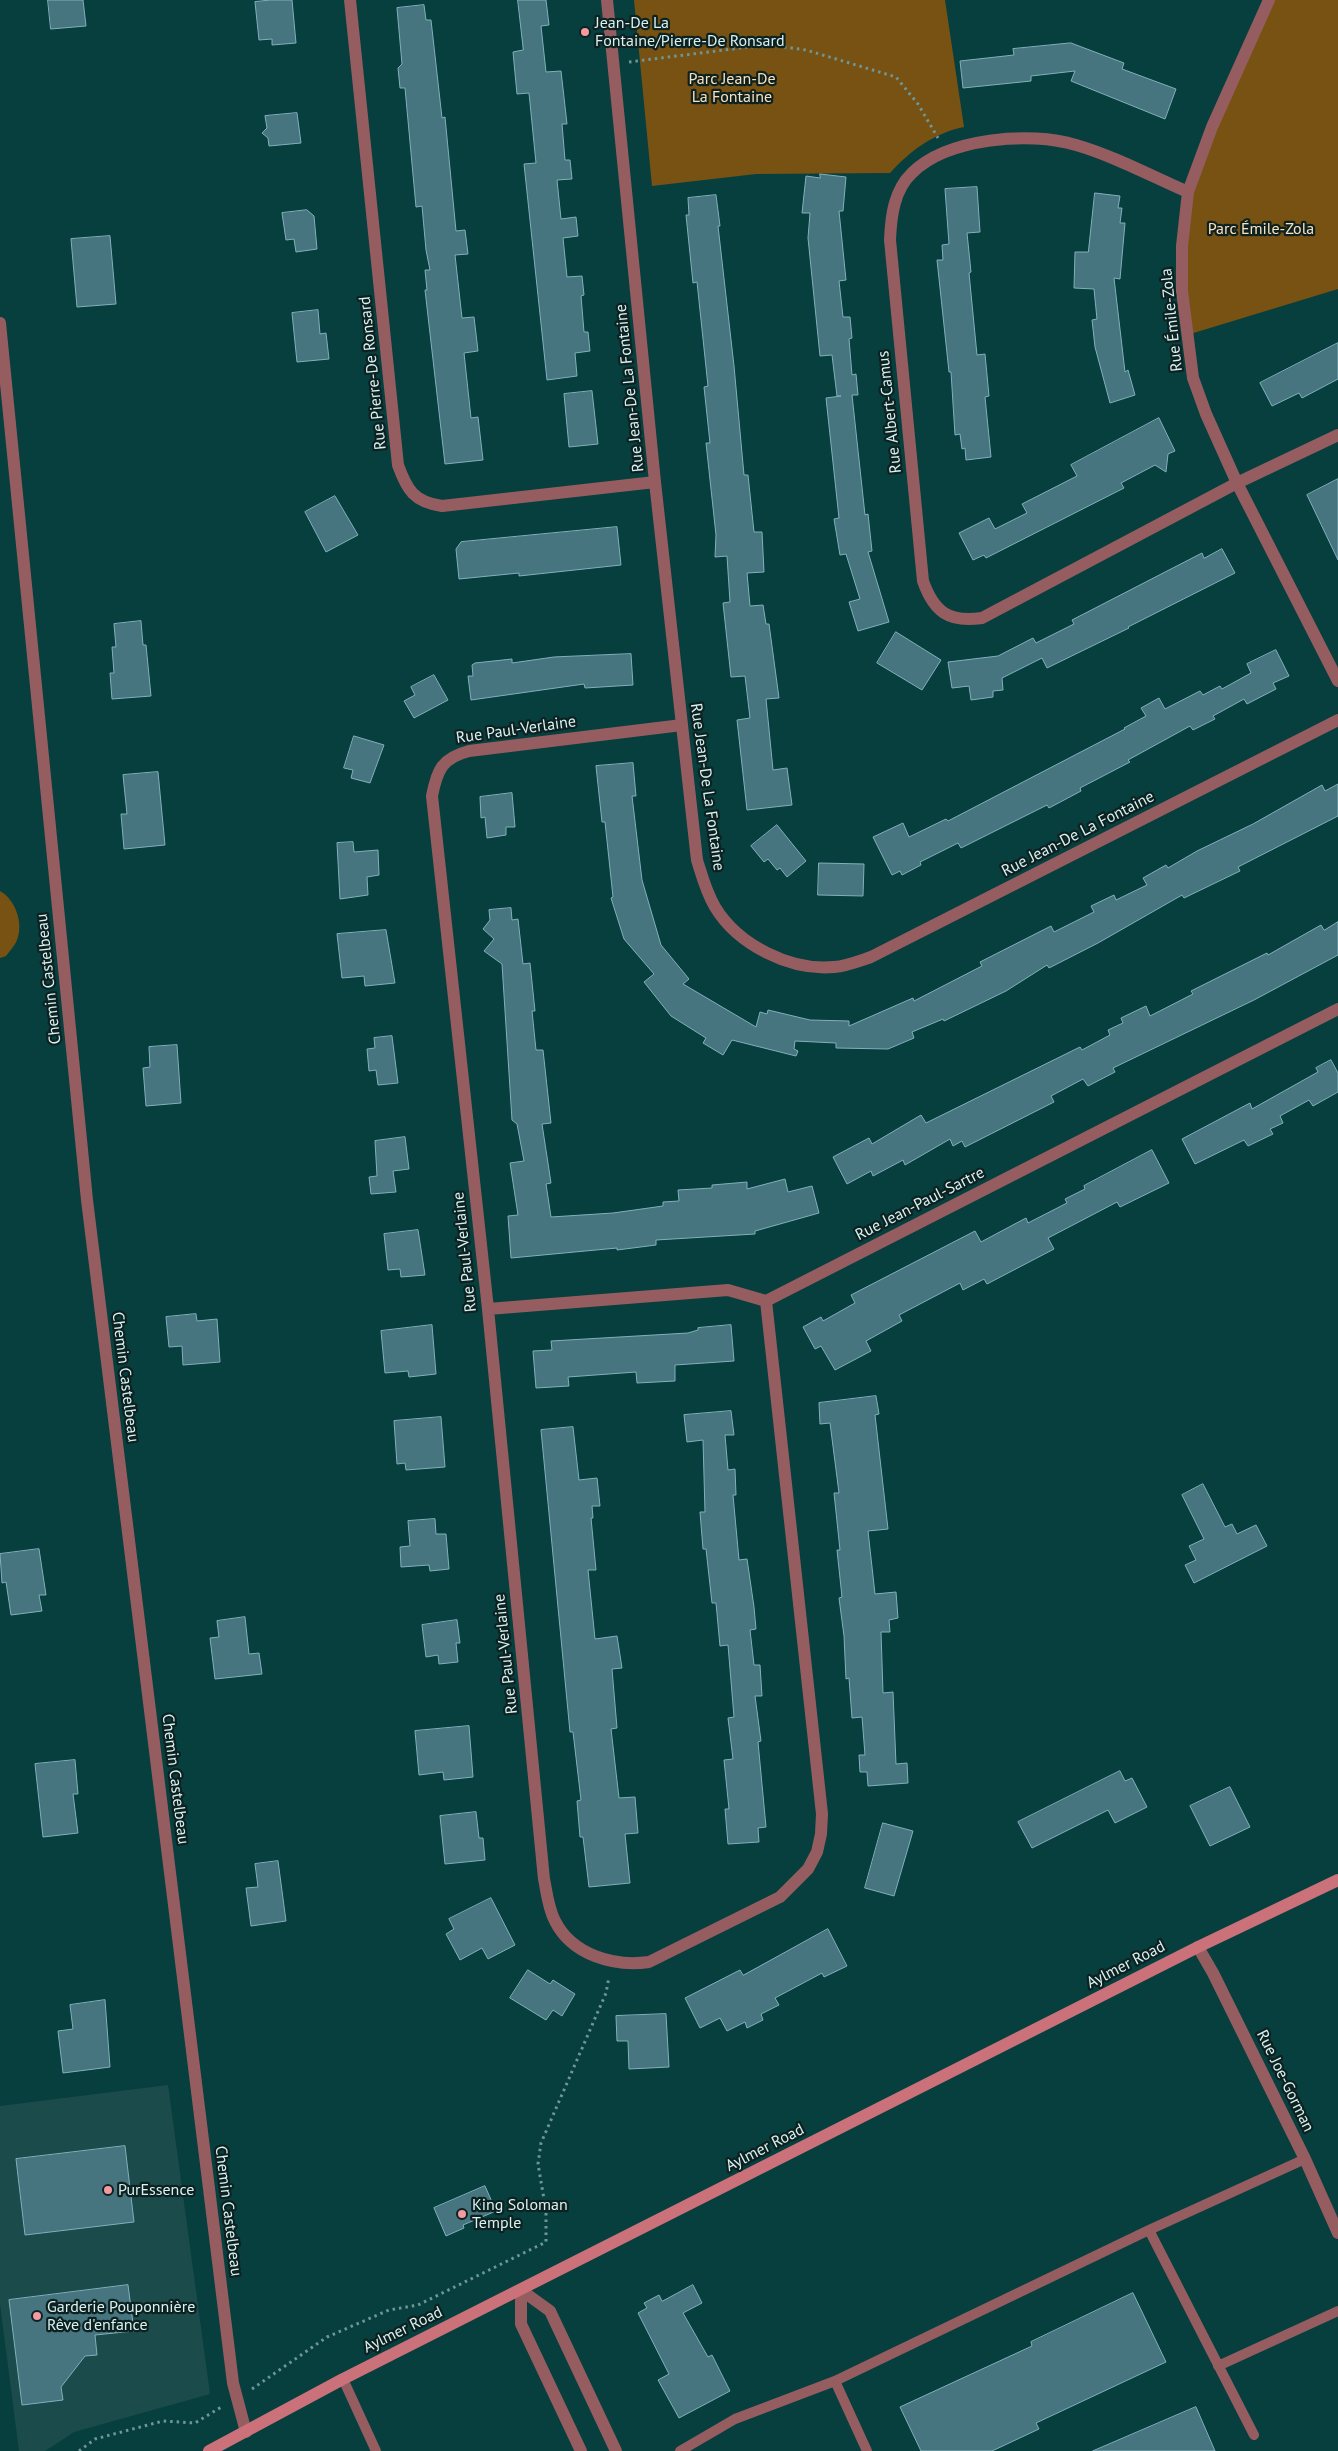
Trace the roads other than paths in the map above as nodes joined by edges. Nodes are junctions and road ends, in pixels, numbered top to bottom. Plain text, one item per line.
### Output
1 (350, 0) edge
2 (607, 0) edge
3 (1269, 0) edge
4 (1188, 192) junction
5 (0, 323) edge
6 (1338, 435) edge
7 (655, 482) junction
8 (1237, 483) junction
9 (1338, 682) edge
10 (1338, 720) edge
11 (682, 725) junction
12 (1338, 1009) edge
13 (766, 1300) junction
14 (488, 1309) junction
15 (1338, 1880) edge
16 (1198, 1947) junction
17 (1305, 2159) junction
18 (1149, 2230) junction
19 (1338, 2233) edge
20 (521, 2290) junction
21 (1338, 2311) edge
22 (1218, 2366) junction
23 (343, 2378) junction
24 (835, 2381) junction
25 (246, 2432) junction
26 (1254, 2435) dead end
27 (209, 2451) edge
28 (376, 2451) edge
29 (581, 2451) edge
30 (616, 2451) edge
31 (680, 2451) edge
32 (867, 2451) edge

1 - 7 street, Rue Pierre-De Ronsard
2 - 7 street, Rue Jean-De La Fontaine
3 - 4 street, Rue Émile-Zola
4 - 8 street, Rue Émile-Zola
4 - 8 street, Rue Albert-Camus
5 - 25 street, Chemin Castelbeau
6 - 8 street, Rue Albert-Camus
7 - 11 street, Rue Jean-De La Fontaine
8 - 9 street, Rue Émile-Zola
10 - 11 street, Rue Jean-De La Fontaine
11 - 14 street, Rue Paul-Verlaine
12 - 13 street, Rue Jean-Paul-Sartre
13 - 14 street
13 - 14 street, Rue Paul-Verlaine
15 - 16 main road, Aylmer Road
16 - 17 street, Rue Joe-Gorman
16 - 20 main road, Aylmer Road
17 - 18 lane
17 - 19 street, Rue Joe-Gorman
18 - 22 lane
18 - 24 lane
20 - 23 main road, Aylmer Road
20 - 29 street
20 - 30 street
21 - 22 lane
22 - 26 lane
23 - 25 main road, Aylmer Road
23 - 28 lane
24 - 31 lane
24 - 32 lane
25 - 27 main road, Aylmer Road

